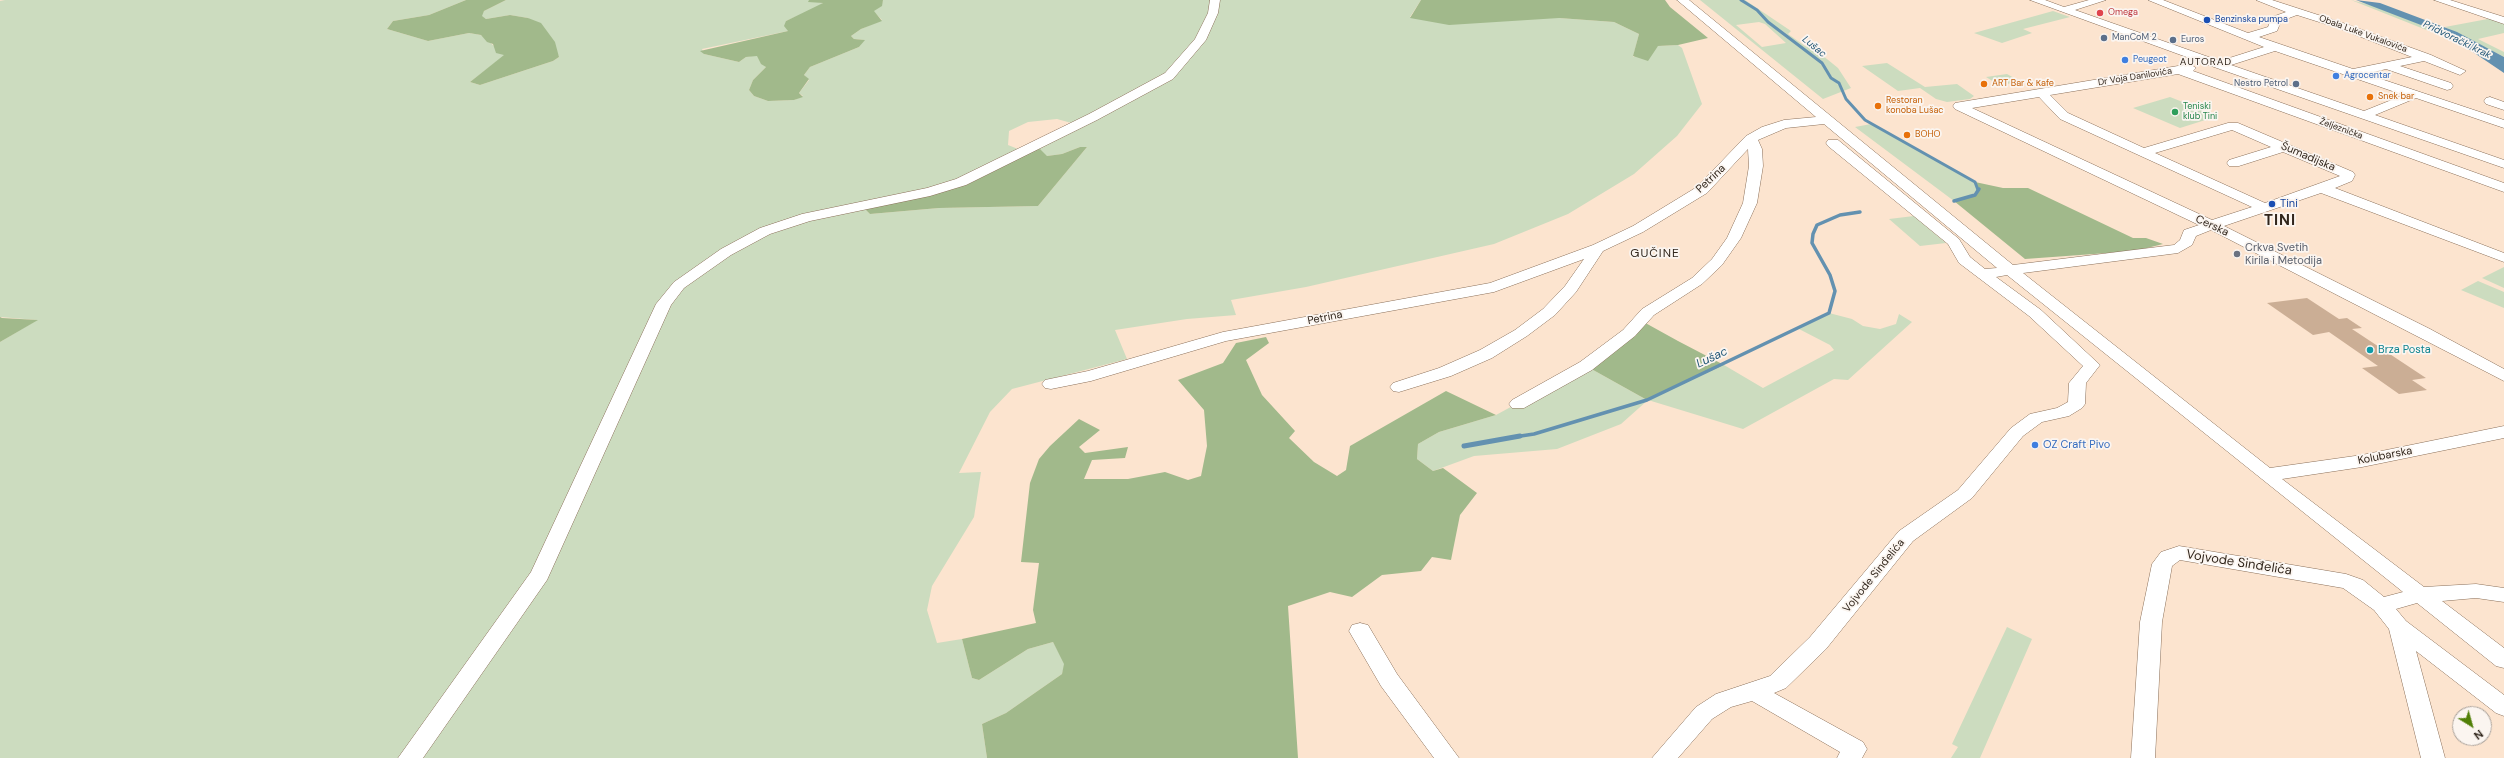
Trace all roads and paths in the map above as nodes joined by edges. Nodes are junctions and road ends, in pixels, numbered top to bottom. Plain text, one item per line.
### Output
1 (1215, 0) edge
2 (1682, 0) edge
3 (2035, 0) edge
4 (2101, 0) edge
5 (2153, 0) edge
6 (2261, 0) edge
7 (2439, 0) edge
8 (2064, 10) junction
9 (2298, 11) junction
10 (2504, 21) edge
11 (2246, 37) junction
12 (2275, 47) junction
13 (2427, 57) junction
14 (2222, 64) junction
15 (2387, 66) junction
16 (2179, 70) junction
17 (2460, 71) dead end
18 (2353, 74) junction
19 (2447, 86) dead end
20 (2041, 92) junction
21 (2414, 95) junction
22 (2490, 101) dead end
23 (1959, 106) joint
24 (2504, 106) edge
25 (2364, 115) junction
26 (1825, 120) junction
27 (2504, 124) edge
28 (1751, 139) junction
29 (1833, 143) dead end
30 (2285, 147) junction
31 (2144, 152) junction
32 (2234, 163) dead end
33 (2504, 164) edge
34 (2322, 188) junction
35 (2504, 188) edge
36 (2263, 207) junction
37 (2211, 225) junction
38 (1598, 248) junction
39 (2504, 258) edge
40 (2010, 270) junction
41 (1982, 274) junction
42 (2504, 376) edge
43 (1051, 384) dead end
44 (1399, 387) dead end
45 (1518, 404) dead end
46 (2504, 432) edge
47 (2266, 475) junction
48 (2421, 595) junction
49 (2504, 595) edge
50 (2381, 605) junction
51 (2399, 626) junction
52 (1360, 631) dead end
53 (2504, 660) edge
54 (1754, 692) junction
55 (2504, 707) edge
56 (410, 758) edge
57 (1447, 758) edge
58 (1664, 758) edge
59 (1849, 758) edge
60 (2143, 758) edge
61 (2433, 758) edge

1 - 56 street
2 - 26 street
3 - 8 street
4 - 8 street
5 - 11 street
6 - 9 street, Obala Luke Vukalovića
7 - 10 street
8 - 14 street
9 - 11 street
9 - 13 street, Obala Luke Vukalovića
11 - 12 street
12 - 14 street, Dr Voja Danilovića
12 - 18 street
13 - 15 street, Obala Luke Vukalovića
13 - 17 street, Obala Luke Vukalovića
14 - 16 street, Dr Voja Danilovića
14 - 25 street
15 - 18 street, Obala Luke Vukalovića
15 - 19 street, Obala Luke Vukalovića
16 - 20 street, Dr Voja Danilovića
16 - 35 street, Željeznička
18 - 21 street
20 - 23 street, Dr Voja Danilovića
20 - 31 street
21 - 25 street
21 - 27 street
22 - 24 street
23 - 37 street, Cerska
25 - 33 street
26 - 28 street, Petrina
26 - 40 street
28 - 38 street, Petrina
28 - 45 street
29 - 41 street
30 - 31 street, Šumadijska
30 - 32 street
30 - 34 street, Šumadijska
31 - 36 street
34 - 36 street
34 - 39 street, Šumadijska
36 - 37 street
37 - 40 street
37 - 42 street, Cerska
38 - 43 street, Petrina
38 - 44 street
40 - 41 street
40 - 47 street
41 - 54 street, Vojvode Sinđelića
46 - 47 street, Kolubarska
47 - 48 street
48 - 49 street
48 - 50 street
48 - 53 street
50 - 51 street
50 - 60 street, Vojvode Sinđelića
51 - 55 street
51 - 61 street
52 - 57 street
54 - 58 street, Vojvode Sinđelića
54 - 59 street

